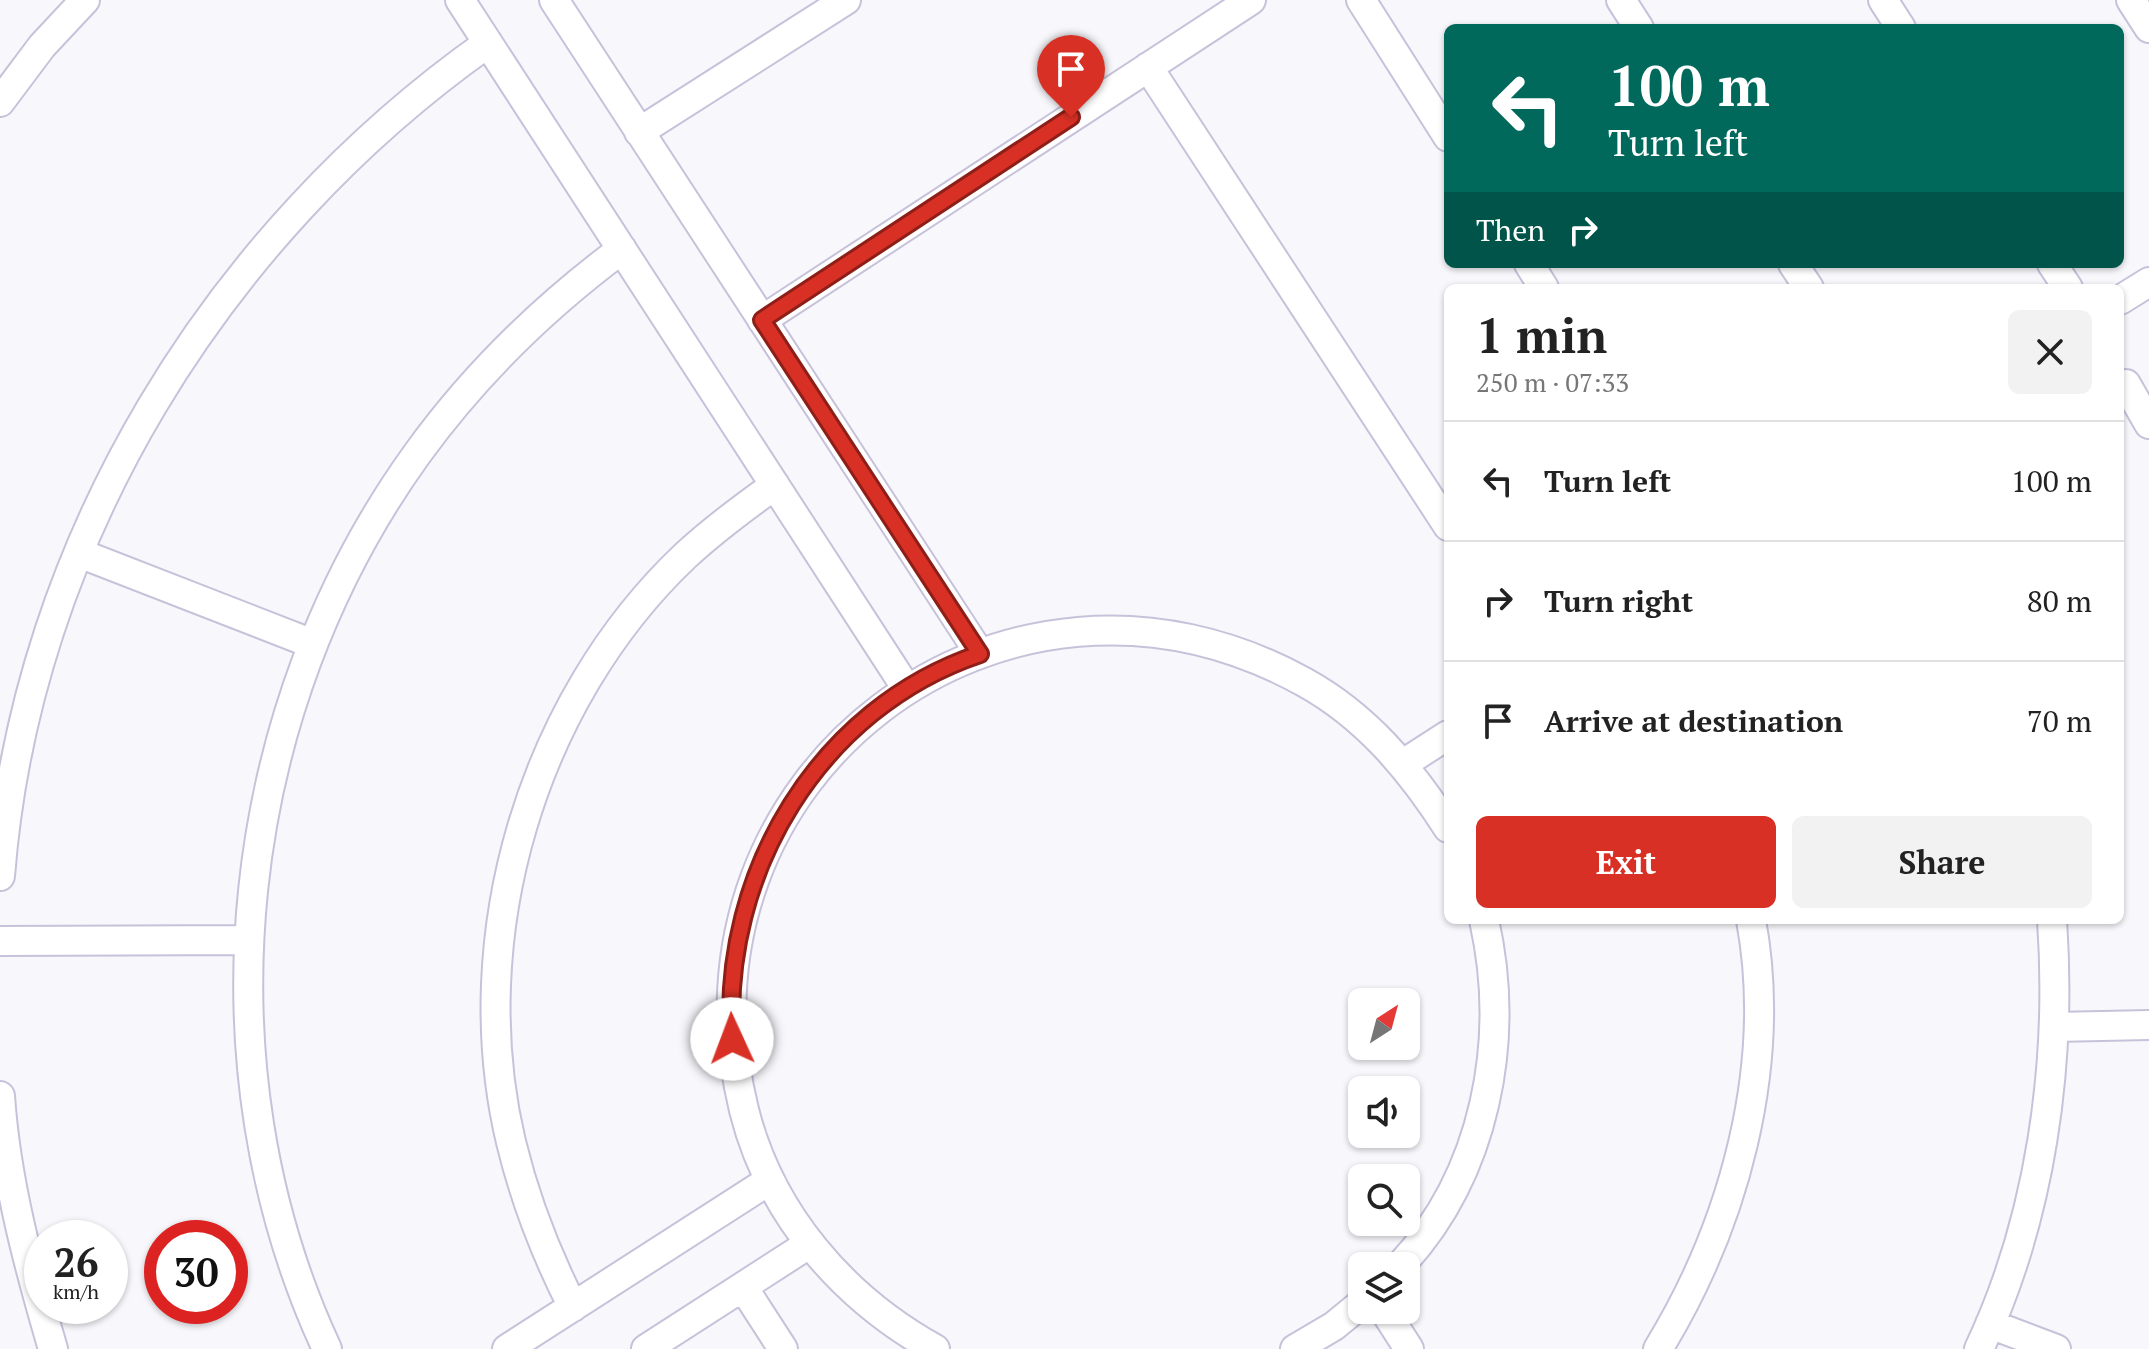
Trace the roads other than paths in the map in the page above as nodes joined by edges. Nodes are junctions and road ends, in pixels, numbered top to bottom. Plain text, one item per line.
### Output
1 (85, 0) edge
2 (460, 0) edge
3 (554, 0) edge
4 (846, 0) edge
5 (1251, 0) edge
6 (1361, 0) edge
7 (1621, 0) edge
8 (1883, 0) edge
9 (2131, 0) edge
10 (1636, 24) edge
11 (1898, 24) edge
12 (2149, 28) edge
13 (488, 43) junction
14 (1148, 67) junction
15 (0, 102) edge
16 (1444, 131) edge
17 (639, 132) junction
18 (622, 249) junction
19 (2149, 282) edge
20 (2124, 298) edge
21 (762, 320) junction
22 (2132, 380) edge
23 (2149, 424) edge
24 (775, 485) junction
25 (1444, 520) edge
26 (79, 553) junction
27 (313, 644) junction
28 (980, 654) junction
29 (907, 689) junction
30 (11, 738) edge
31 (1444, 738) edge
32 (1403, 764) junction
33 (1444, 822) edge
34 (0, 876) edge
35 (1485, 924) edge
36 (1751, 924) edge
37 (2052, 924) edge
38 (249, 940) junction
39 (0, 941) edge
40 (2149, 1025) edge
41 (2054, 1027) junction
42 (0, 1096) edge
43 (770, 1180) junction
44 (809, 1244) junction
45 (1411, 1252) edge
46 (743, 1287) junction
47 (573, 1307) junction
48 (1348, 1319) edge
49 (1393, 1324) edge
50 (1984, 1336) edge
51 (1329, 1341) edge
52 (53, 1349) edge
53 (327, 1349) edge
54 (507, 1349) edge
55 (646, 1349) edge
56 (783, 1349) edge
57 (935, 1349) edge
58 (1295, 1349) edge
59 (1409, 1349) edge
60 (1658, 1349) edge
61 (2056, 1349) edge

1 - 15 street
2 - 13 street
3 - 17 street
4 - 17 street
5 - 14 street
6 - 16 street
7 - 10 street
8 - 11 street
9 - 12 street
13 - 18 street
13 - 26 street
14 - 21 street
14 - 25 street
17 - 21 street
18 - 24 street
18 - 27 street
19 - 20 street
21 - 28 street
22 - 23 street
24 - 29 street
24 - 47 street
26 - 27 street
26 - 30 street
27 - 38 street
28 - 29 street
28 - 32 street
29 - 43 street
30 - 34 street
31 - 32 street
32 - 33 street
35 - 45 street
36 - 60 street
37 - 41 street
38 - 39 street
38 - 53 street
40 - 41 street
41 - 50 street
42 - 52 street
43 - 44 street
43 - 47 street
44 - 46 street
44 - 57 street
46 - 55 street
46 - 56 street
47 - 54 street
48 - 51 street
49 - 59 street
50 - 61 street
51 - 58 street

